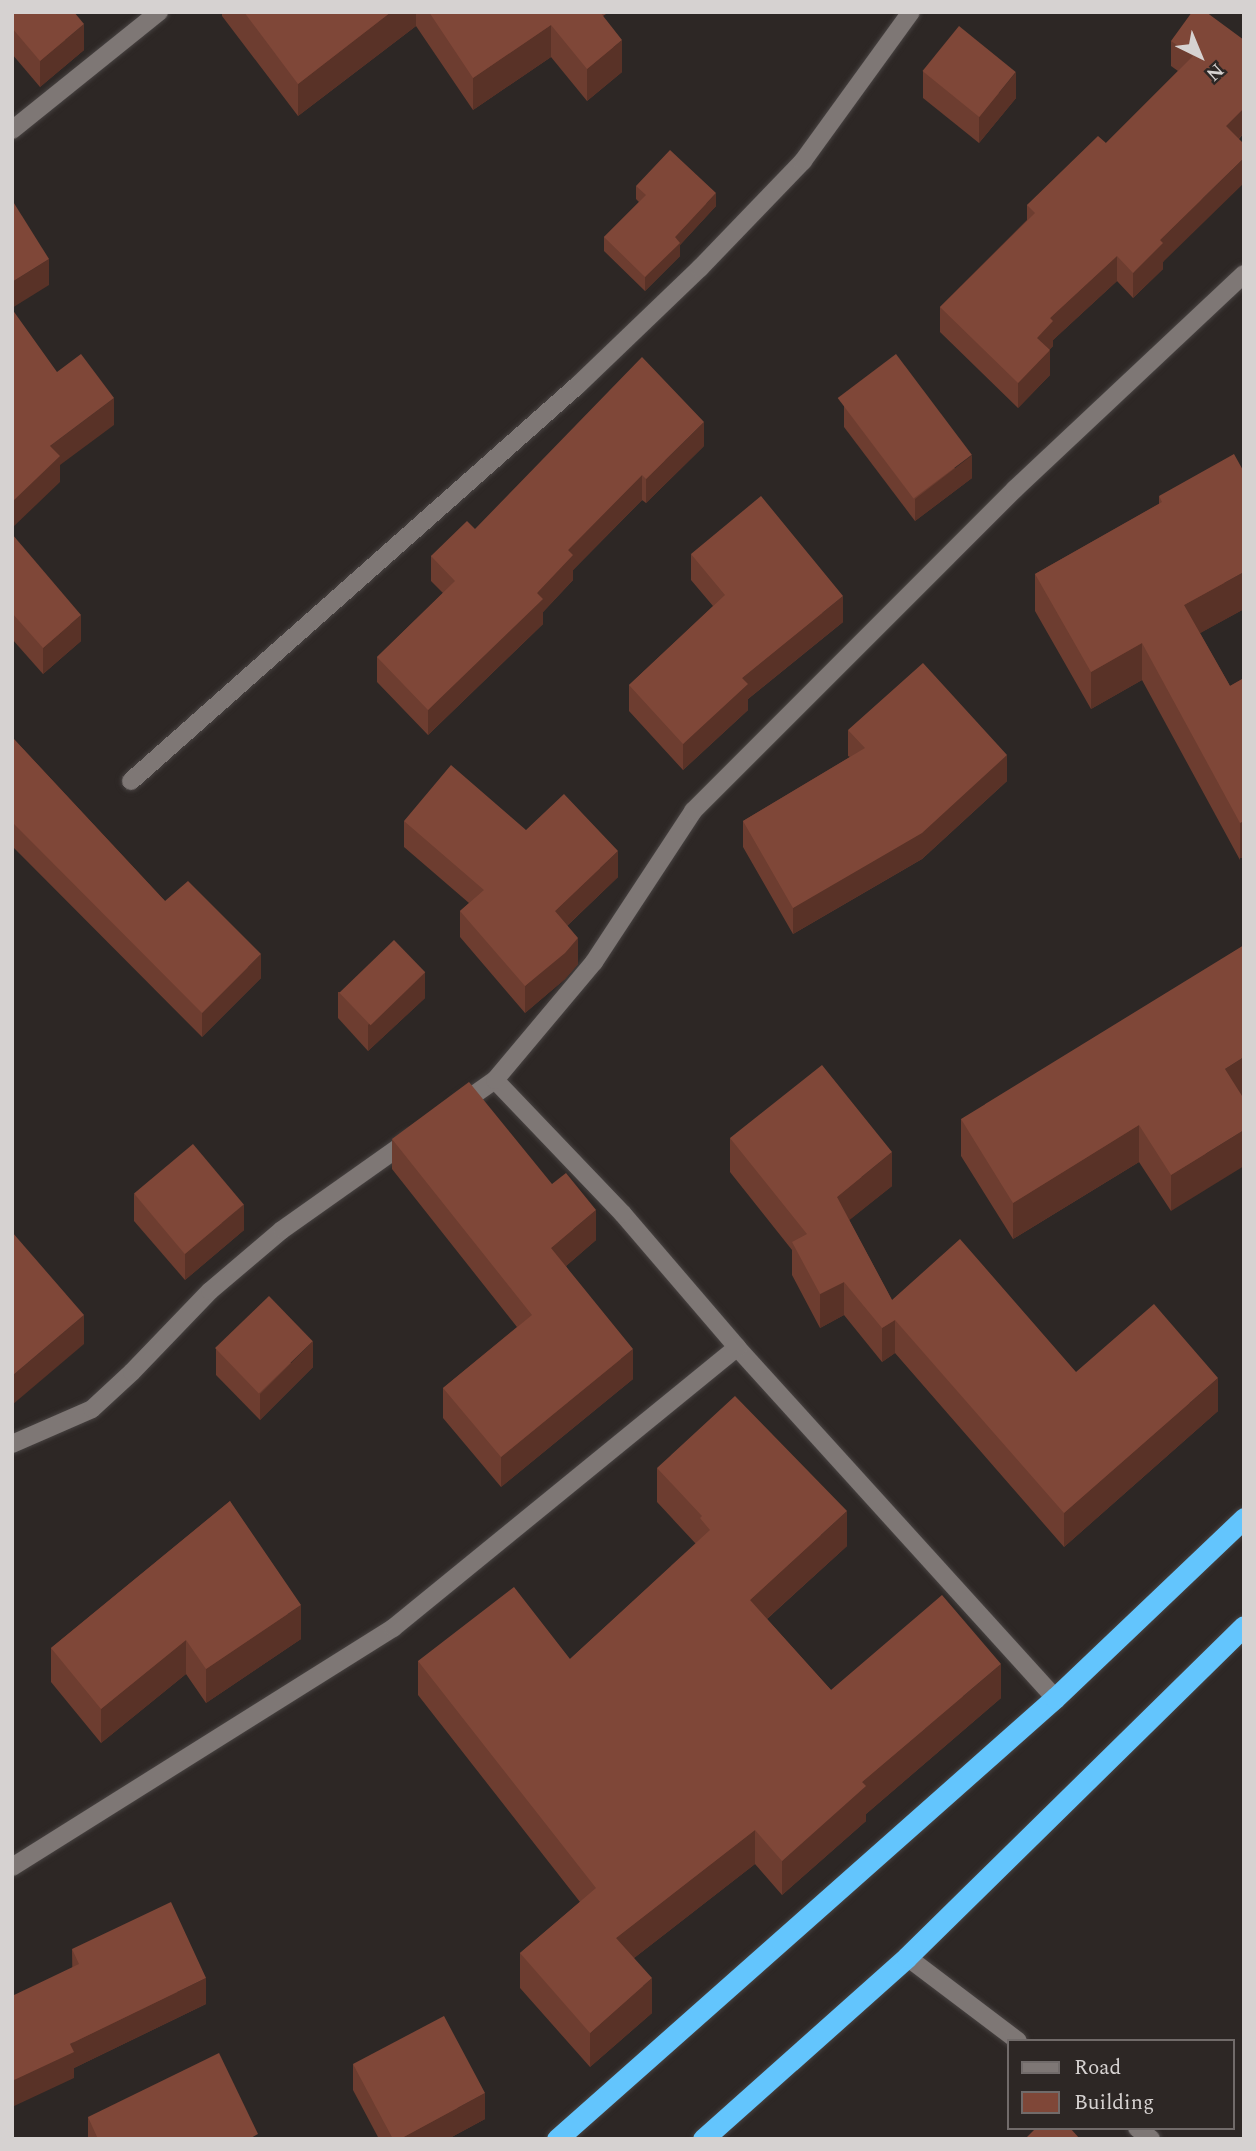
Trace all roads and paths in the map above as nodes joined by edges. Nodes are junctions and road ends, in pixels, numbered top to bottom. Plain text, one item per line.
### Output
1 (159, 12) edge
2 (911, 12) edge
3 (12, 130) edge
4 (1244, 274) edge
5 (131, 780) dead end
6 (495, 1080) junction
7 (737, 1347) junction
8 (12, 1444) edge
9 (1244, 1518) edge
10 (1244, 1626) edge
11 (1055, 1698) junction
12 (12, 1867) edge
13 (907, 1957) junction
14 (1015, 2039) edge
15 (557, 2139) edge
16 (704, 2139) edge

1 - 3 street
2 - 5 street
4 - 6 street
6 - 7 street
6 - 8 street
7 - 11 street
7 - 12 street
9 - 11 highway
10 - 13 highway
11 - 15 highway
13 - 14 street
13 - 16 highway

